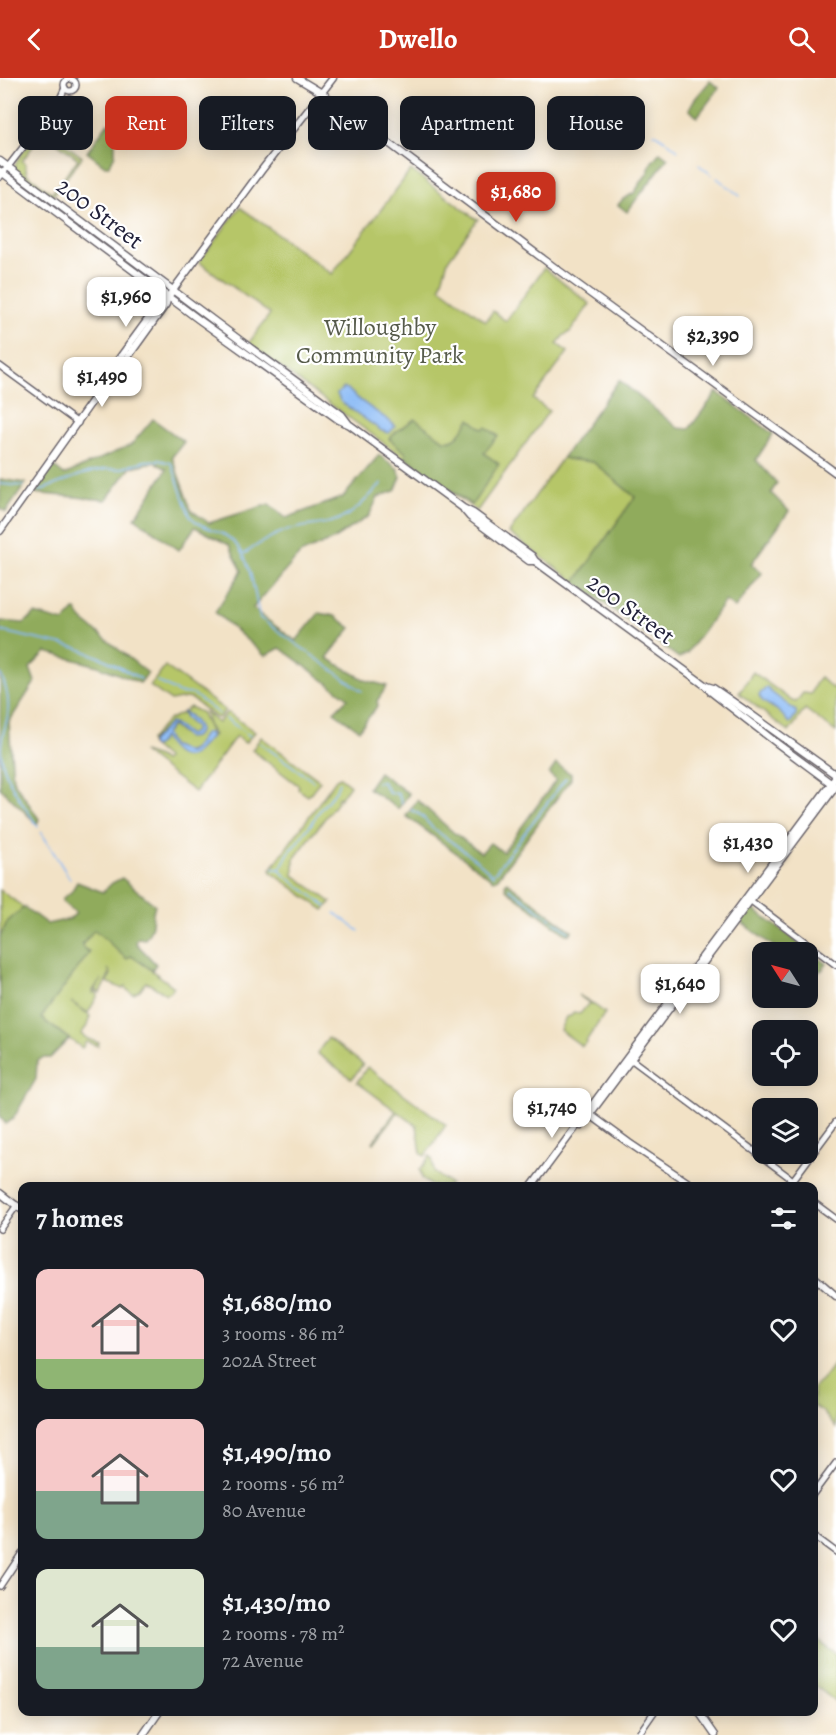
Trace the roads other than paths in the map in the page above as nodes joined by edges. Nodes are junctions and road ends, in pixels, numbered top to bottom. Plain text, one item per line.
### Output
1 (297, 78) edge
2 (333, 78) edge
3 (74, 79) edge
4 (67, 90) junction
5 (322, 93) junction
6 (0, 160) edge
7 (8, 166) junction
8 (1, 174) edge
9 (173, 290) junction
10 (168, 297) junction
11 (0, 366) edge
12 (78, 423) junction
13 (351, 425) junction
14 (836, 472) edge
15 (0, 531) edge
16 (706, 686) junction
17 (836, 776) edge
18 (834, 786) edge
19 (748, 899) junction
20 (836, 965) edge
21 (648, 1033) junction
22 (632, 1060) junction
23 (589, 1113) junction
24 (836, 1122) edge
25 (557, 1152) junction
26 (543, 1178) junction
27 (793, 1180) junction
28 (535, 1182) edge
29 (540, 1182) edge
30 (687, 1182) edge
31 (791, 1182) edge
32 (0, 1193) edge
33 (18, 1206) edge
34 (818, 1206) edge
35 (18, 1209) edge
36 (836, 1219) edge
37 (0, 1229) edge
38 (818, 1280) edge
39 (836, 1296) edge
40 (836, 1463) edge
41 (818, 1487) edge
42 (818, 1539) edge
43 (836, 1552) edge
44 (18, 1559) edge
45 (0, 1586) edge
46 (156, 1716) edge
47 (651, 1716) edge
48 (702, 1716) edge
49 (706, 1716) edge
50 (143, 1735) edge
51 (638, 1735) edge
52 (717, 1735) edge

1 - 5 main road
2 - 5 main road
3 - 4 street
3 - 4 street
4 - 7 street
5 - 9 main road
5 - 14 main road
6 - 7 main road, 200 Street
7 - 8 street
7 - 9 main road, 200 Street
8 - 10 main road, 200 Street
9 - 10 main road
9 - 13 main road, 200 Street
10 - 12 main road
10 - 13 main road, 200 Street
11 - 12 street
12 - 15 main road
13 - 16 main road, 200 Street
16 - 17 main road, 200 Street
16 - 18 main road, 200 Street
17 - 18 main road
18 - 19 main road
19 - 20 street
19 - 21 main road
19 - 21 main road
21 - 22 main road
21 - 23 main road
22 - 23 main road
22 - 27 street
23 - 25 main road
23 - 26 main road
23 - 30 main road
24 - 27 street
25 - 26 main road
25 - 28 main road
26 - 29 main road
27 - 31 street
32 - 33 main road
34 - 36 street
35 - 37 street
38 - 39 main road
40 - 41 street
42 - 43 street
44 - 45 street
46 - 50 main road
47 - 51 street
48 - 52 main road
49 - 52 main road

